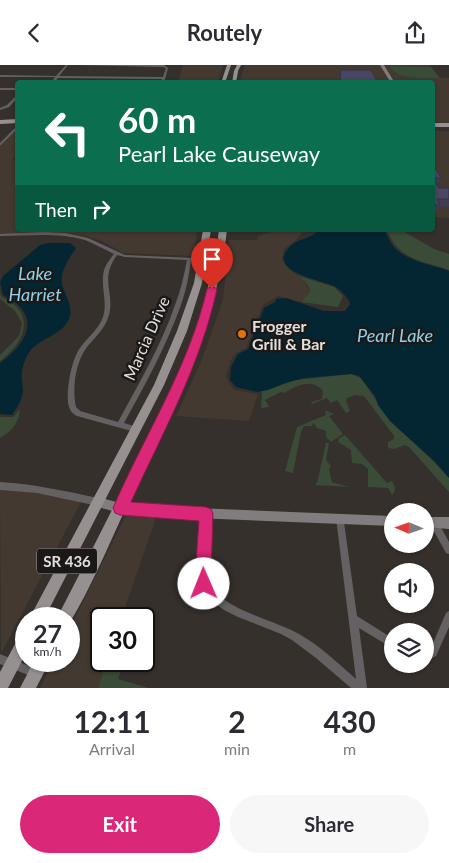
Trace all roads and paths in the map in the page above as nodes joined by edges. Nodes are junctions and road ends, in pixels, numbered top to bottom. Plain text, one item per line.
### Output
1 (66, 65) edge
2 (80, 65) edge
3 (229, 65) edge
4 (239, 65) edge
5 (382, 65) edge
6 (0, 76) edge
7 (57, 77) junction
8 (164, 78) joint
9 (54, 80) edge
10 (224, 80) edge
11 (234, 80) edge
12 (391, 80) edge
13 (0, 89) edge
14 (15, 89) edge
15 (15, 98) edge
16 (2, 108) edge
17 (0, 122) edge
18 (15, 123) edge
19 (435, 126) edge
20 (15, 127) edge
21 (449, 127) edge
22 (0, 145) edge
23 (207, 232) edge
24 (223, 232) edge
25 (0, 235) edge
26 (116, 254) junction
27 (189, 259) junction
28 (203, 260) junction
29 (218, 260) junction
30 (120, 425) junction
31 (135, 429) junction
32 (0, 486) edge
33 (98, 502) junction
34 (120, 508) junction
35 (206, 514) junction
36 (340, 518) junction
37 (384, 521) edge
38 (434, 523) edge
39 (449, 523) edge
40 (434, 529) edge
41 (449, 550) edge
42 (42, 607) edge
43 (70, 607) edge
44 (449, 616) edge
45 (353, 619) junction
46 (384, 638) edge
47 (15, 651) edge
48 (434, 651) edge
49 (6, 661) edge
50 (36, 672) edge
51 (0, 688) edge
52 (28, 688) edge
53 (358, 688) edge
54 (362, 688) edge

1 - 7 street
2 - 8 street
3 - 10 main road
4 - 11 main road
5 - 12 street
6 - 7 street
7 - 8 street
7 - 9 street
13 - 14 street
15 - 16 street
17 - 18 main road
19 - 21 main road
20 - 22 street
23 - 28 main road, SR 436
24 - 29 main road, SR 436
25 - 26 street
26 - 27 street
26 - 30 street
27 - 28 street
27 - 30 street, Marcia Drive
28 - 29 street
28 - 31 main road, SR 436
29 - 34 main road, SR 436
30 - 31 street
31 - 33 main road, SR 436
32 - 33 street
33 - 34 street
33 - 42 main road, SR 436
34 - 35 street
34 - 43 main road, SR 436
35 - 36 street
35 - 53 street
36 - 37 street
36 - 45 street
38 - 39 street
40 - 41 street
44 - 48 street
45 - 46 street
45 - 54 street
47 - 49 main road
49 - 51 main road
50 - 52 main road

